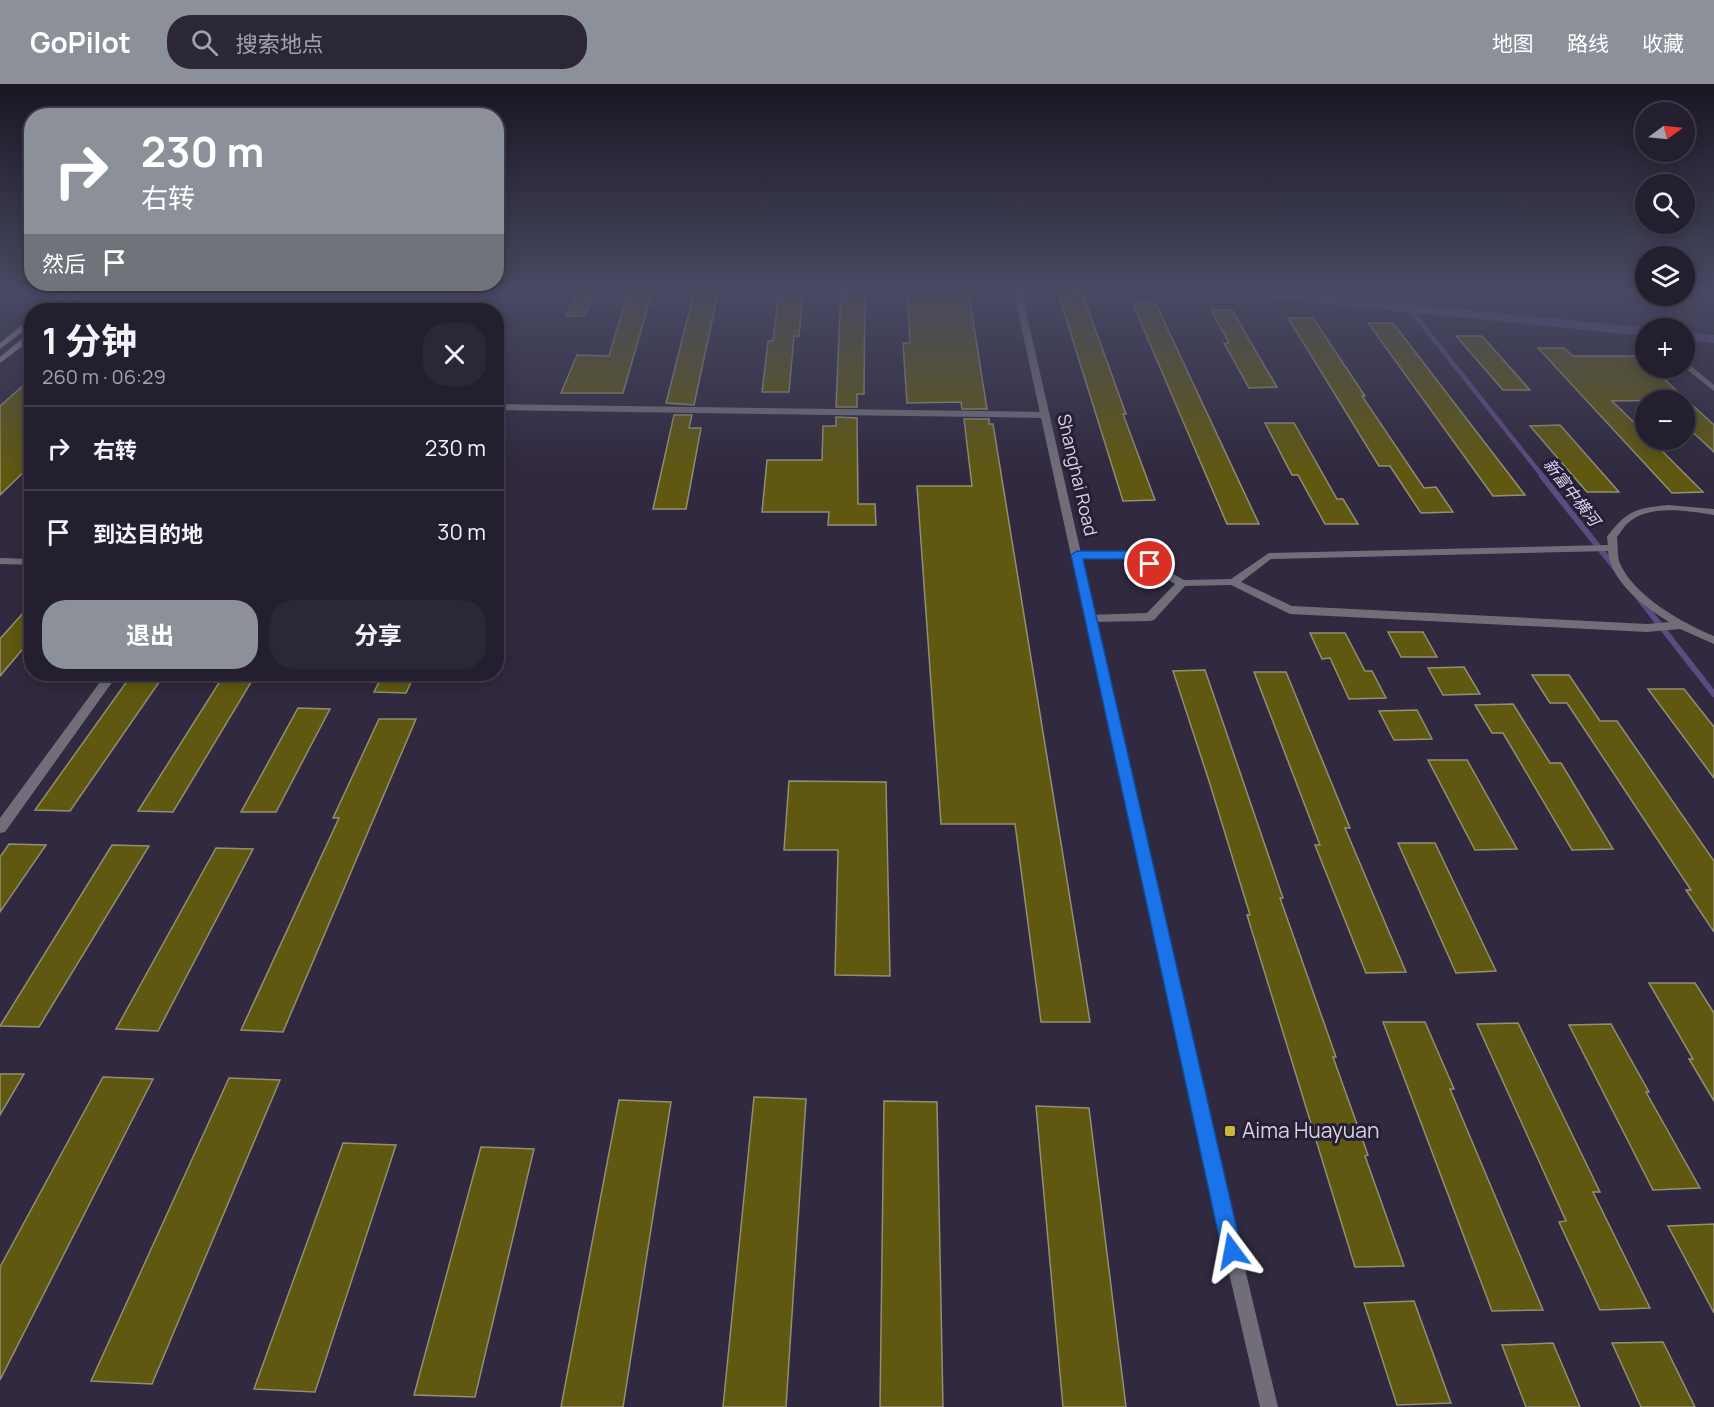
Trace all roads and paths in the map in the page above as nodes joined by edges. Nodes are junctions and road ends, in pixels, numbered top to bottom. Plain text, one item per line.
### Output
1 (13, 351) edge
2 (1031, 351) edge
3 (0, 361) edge
4 (1695, 372) edge
5 (1714, 389) edge
6 (504, 407) edge
7 (1045, 415) junction
8 (1714, 512) edge
9 (1613, 548) junction
10 (1077, 555) junction
11 (0, 561) edge
12 (24, 562) edge
13 (1233, 582) junction
14 (1182, 583) junction
15 (1091, 618) junction
16 (1683, 625) junction
17 (1714, 640) edge
18 (107, 681) edge
19 (0, 828) edge
20 (1269, 1407) edge

1 - 3 main road
2 - 7 street, Shanghai Road
4 - 5 street
6 - 7 street
7 - 10 street, Shanghai Road
8 - 9 street
9 - 13 street
9 - 16 street
10 - 14 street
10 - 15 street, Shanghai Road
11 - 12 street
13 - 14 street
13 - 16 street
14 - 15 street
15 - 20 street, Shanghai Road
16 - 17 street
18 - 19 street

